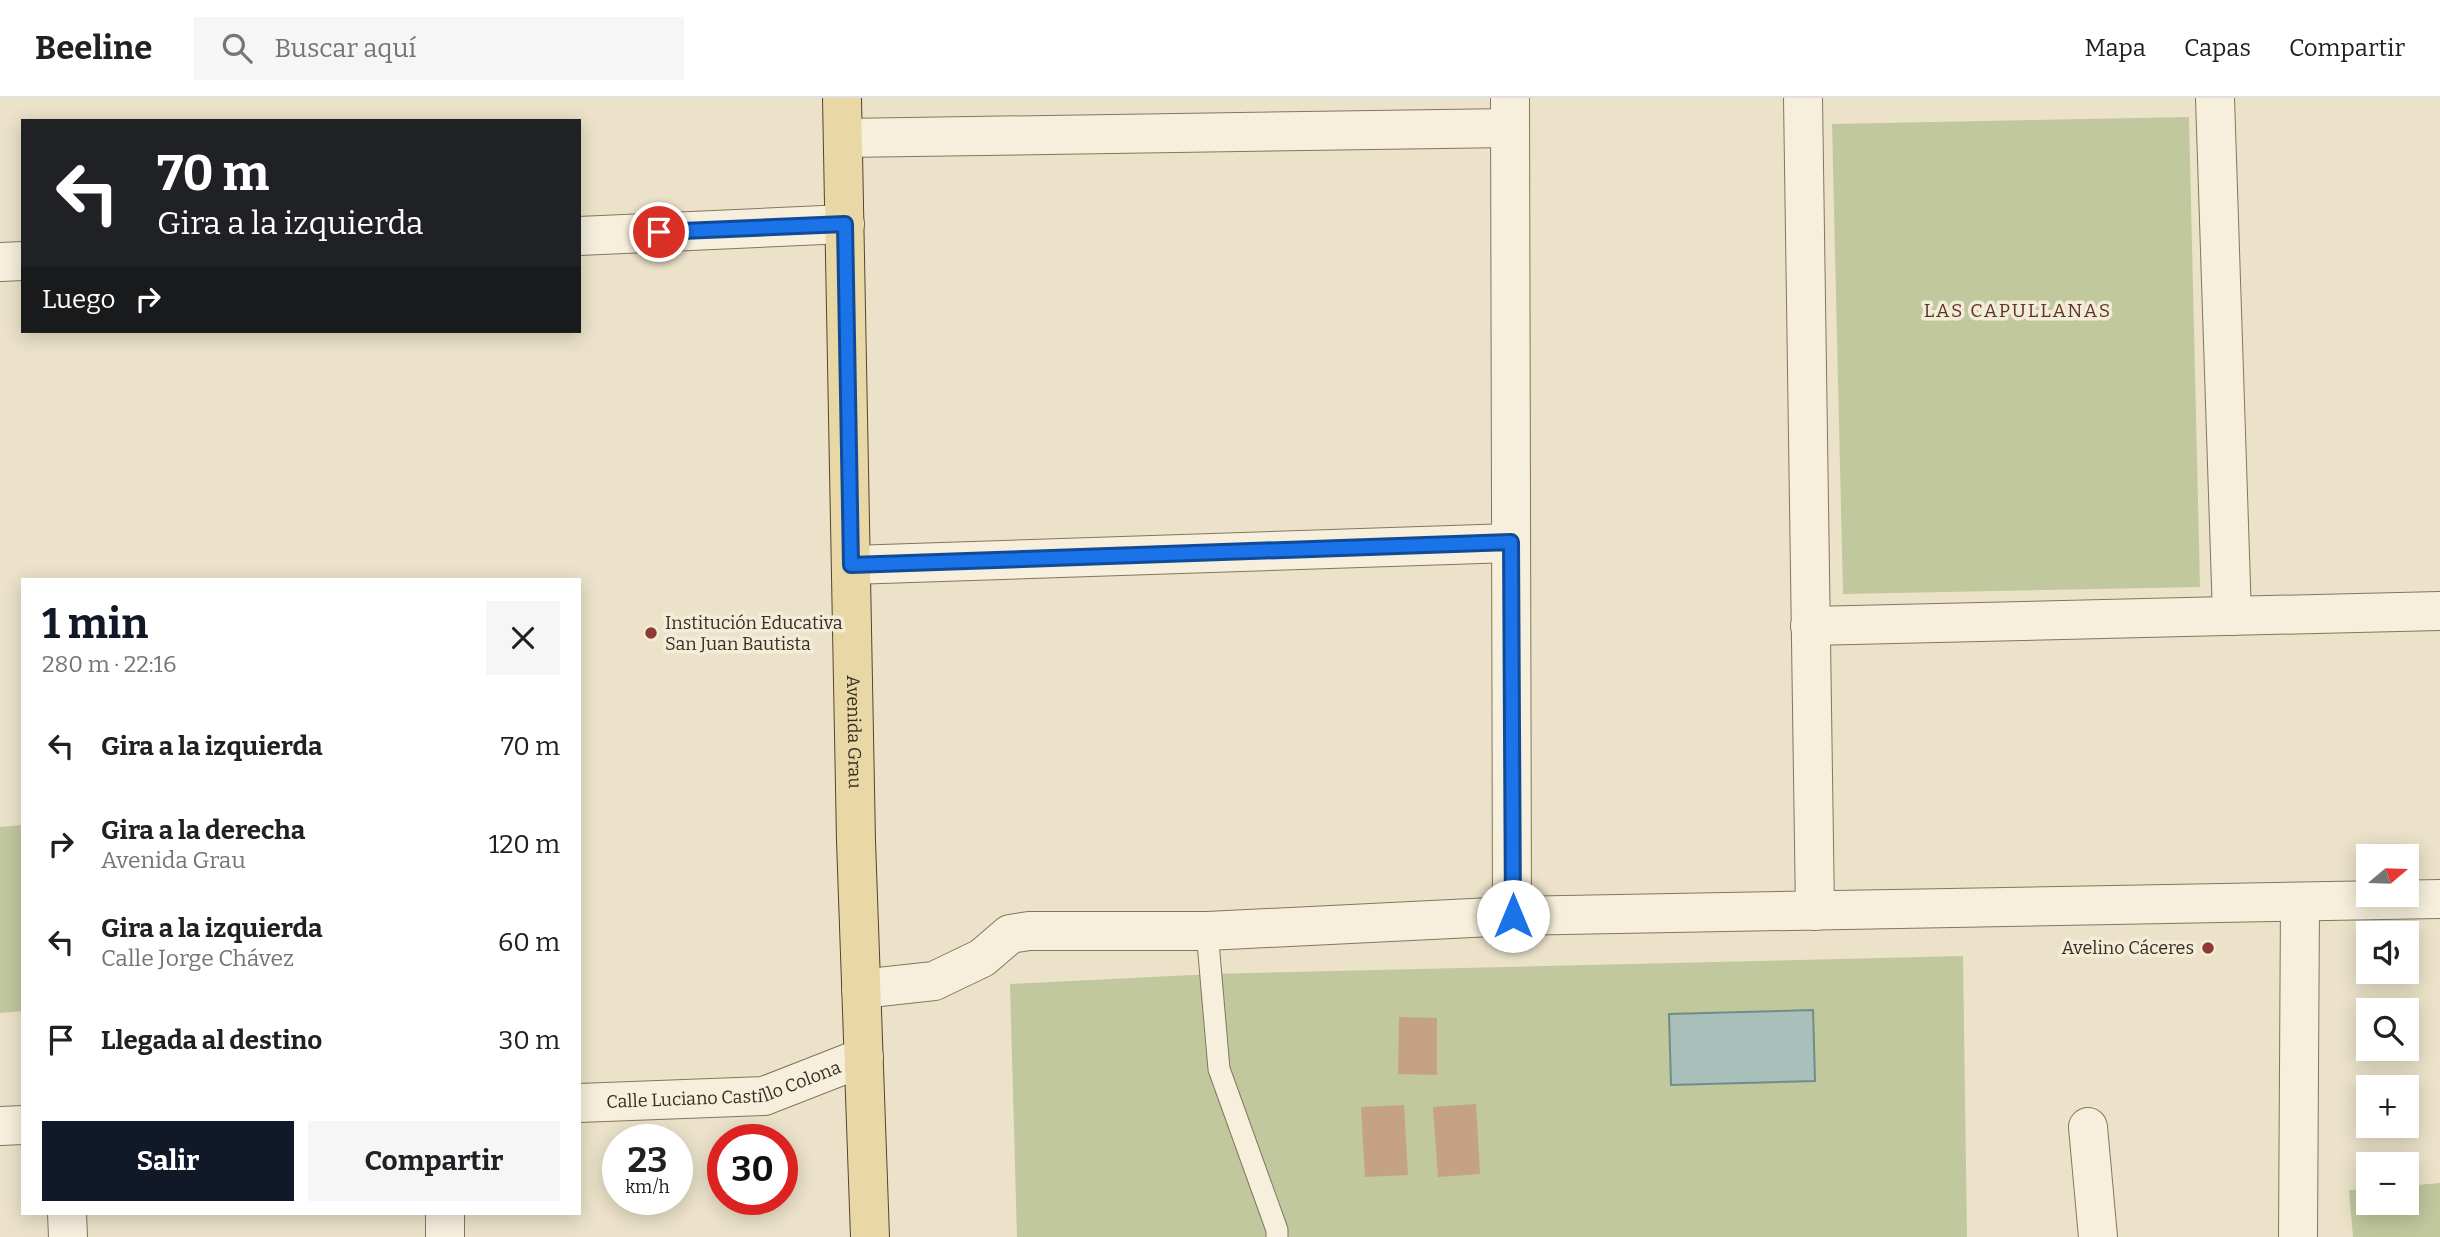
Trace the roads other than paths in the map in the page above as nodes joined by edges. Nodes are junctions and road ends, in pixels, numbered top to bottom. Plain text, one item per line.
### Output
1 (842, 98) edge
2 (1802, 98) edge
3 (2215, 98) edge
4 (1510, 113) edge
5 (843, 138) junction
6 (845, 224) junction
7 (581, 236) edge
8 (21, 261) edge
9 (0, 262) edge
10 (1511, 542) junction
11 (851, 565) junction
12 (2440, 611) edge
13 (2232, 616) junction
14 (1810, 626) junction
15 (2440, 899) edge
16 (2300, 902) junction
17 (1815, 911) junction
18 (1513, 916) junction
19 (1207, 931) junction
20 (861, 989) junction
21 (864, 1056) junction
22 (581, 1103) edge
23 (21, 1125) edge
24 (0, 1126) edge
25 (2088, 1127) dead end
26 (67, 1215) edge
27 (445, 1215) edge
28 (68, 1237) edge
29 (445, 1237) edge
30 (870, 1237) edge
31 (1277, 1237) edge
32 (2098, 1237) edge
33 (2298, 1237) edge

1 - 5 main road, Avenida Grau
2 - 14 street
3 - 13 street
4 - 5 street
4 - 10 street
5 - 6 main road, Avenida Grau
6 - 7 street
6 - 11 main road, Avenida Grau
8 - 9 street
10 - 11 street
10 - 18 street
11 - 20 main road, Avenida Grau
12 - 13 street
13 - 14 street
14 - 17 street
15 - 16 street
16 - 17 street
16 - 33 street
17 - 18 street
18 - 19 street
19 - 20 street
19 - 31 lane
20 - 21 main road, Avenida Grau
21 - 22 street, Calle Luciano Castillo Colona
21 - 30 main road, Avenida Grau
23 - 24 street
25 - 32 street
26 - 28 street
27 - 29 street

